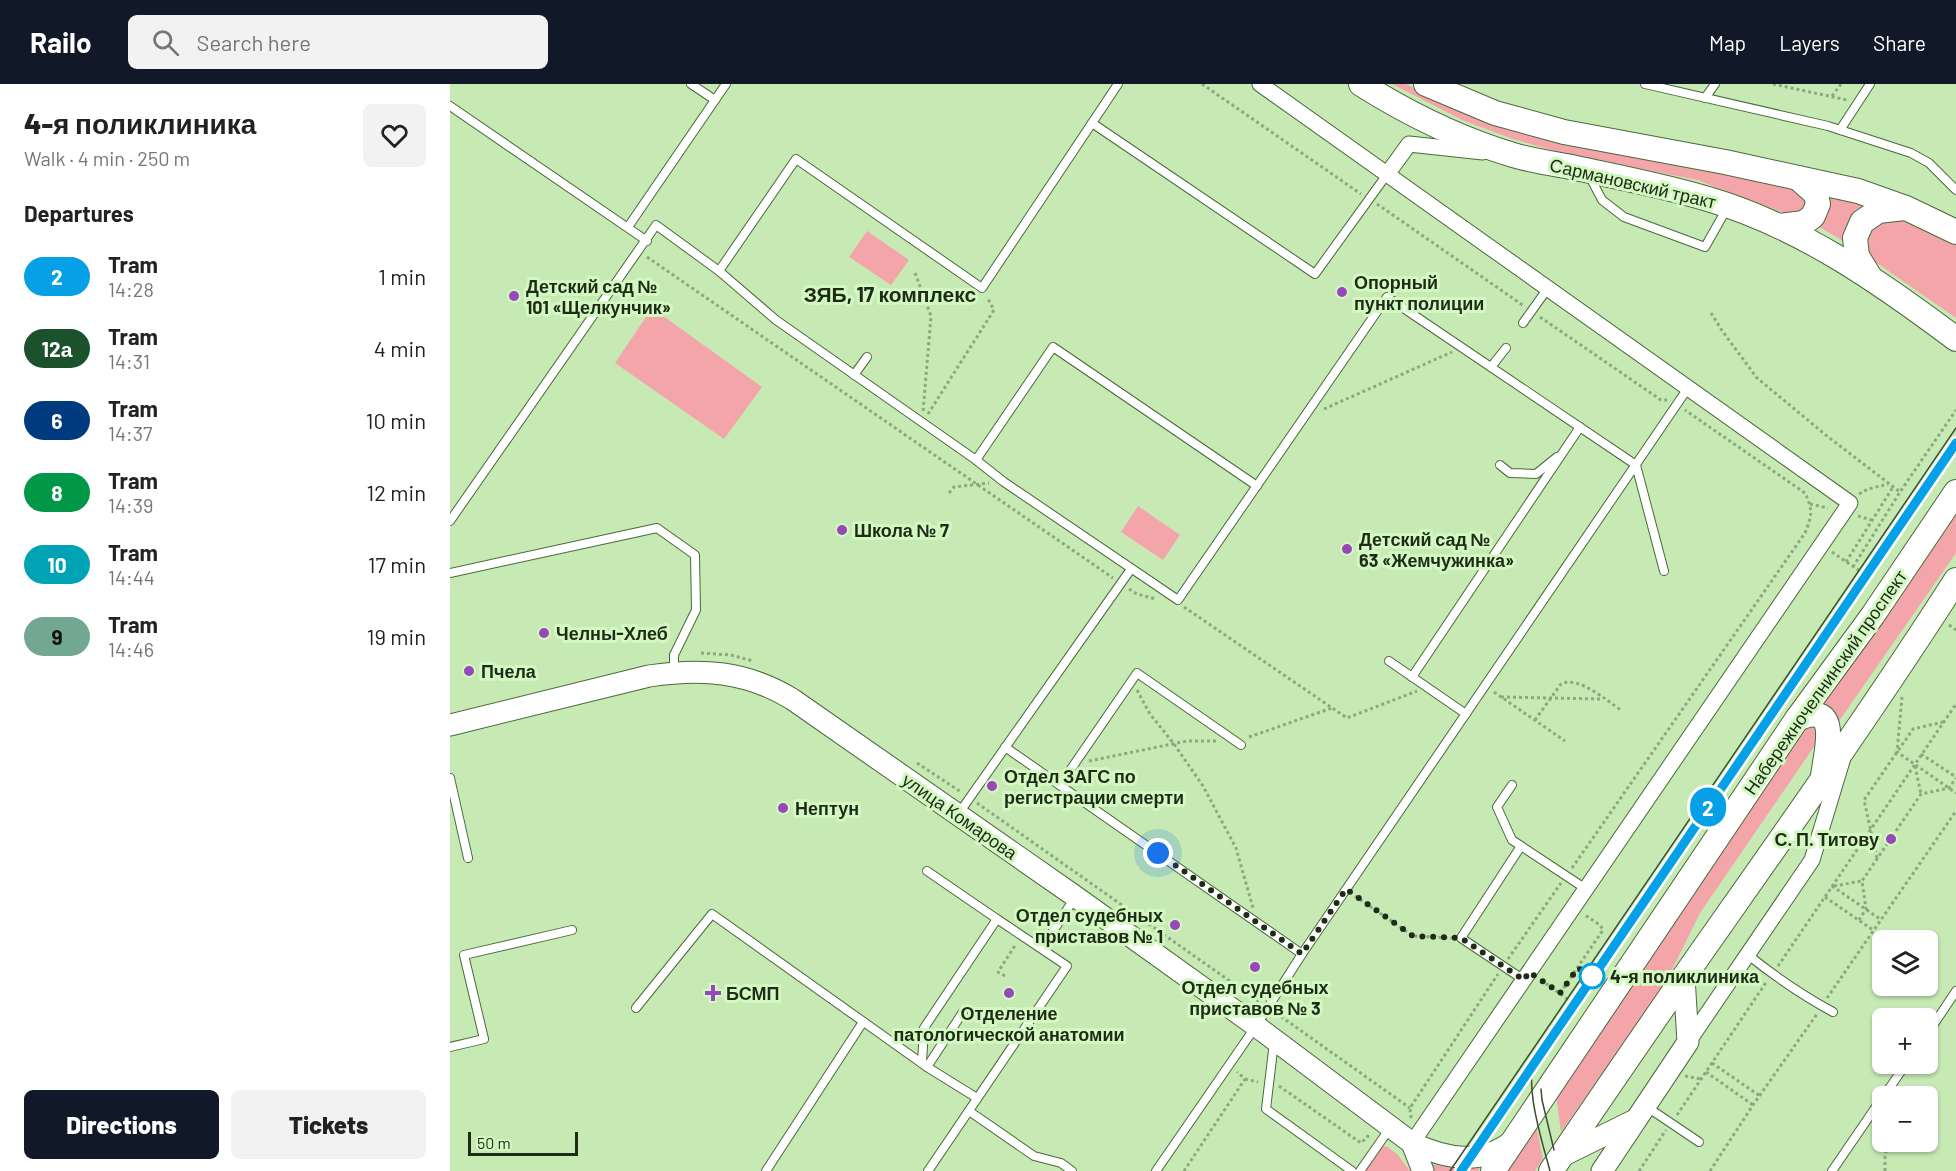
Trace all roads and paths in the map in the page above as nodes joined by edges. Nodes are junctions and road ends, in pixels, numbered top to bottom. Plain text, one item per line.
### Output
1 (691, 84) edge
2 (726, 84) edge
3 (1118, 84) edge
4 (1260, 84) edge
5 (1361, 84) edge
6 (1426, 84) edge
7 (1645, 84) edge
8 (1715, 84) edge
9 (1773, 84) edge
10 (1841, 84) edge
11 (1870, 84) edge
12 (1832, 96) junction
13 (1706, 98) junction
14 (715, 100) junction
15 (1858, 102) junction
16 (450, 106) edge
17 (1092, 123) junction
18 (1839, 129) junction
19 (1514, 156) junction
20 (1587, 171) junction
21 (1388, 173) junction
22 (1798, 178) junction
23 (1956, 190) edge
24 (1728, 206) junction
25 (1906, 208) junction
26 (1779, 226) junction
27 (628, 228) junction
28 (1956, 232) edge
29 (647, 241) junction
30 (639, 251) junction
31 (719, 271) junction
32 (915, 273) dead end
33 (1872, 279) junction
34 (982, 288) junction
35 (1548, 288) junction
36 (1517, 301) dead end
37 (1524, 306) dead end
38 (1711, 313) dead end
39 (1538, 316) dead end
40 (1523, 323) dead end
41 (1956, 339) edge
42 (1462, 348) junction
43 (1506, 348) dead end
44 (867, 357) dead end
45 (1491, 367) junction
46 (855, 375) junction
47 (1688, 388) junction
48 (1677, 404) junction
49 (1956, 410) edge
50 (1304, 418) junction
51 (922, 423) junction
52 (1580, 428) junction
53 (1563, 453) junction
54 (976, 460) junction
55 (1500, 465) dead end
56 (1636, 465) junction
57 (1004, 482) junction
58 (977, 484) junction
59 (1888, 484) junction
60 (1257, 486) junction
61 (1893, 487) junction
62 (1900, 492) junction
63 (1956, 492) edge
64 (949, 493) dead end
65 (1850, 503) junction
66 (450, 521) edge
67 (1805, 533) junction
68 (1899, 534) dead end
69 (1822, 545) junction
70 (1846, 562) junction
71 (1853, 567) junction
72 (1131, 569) junction
73 (1664, 571) dead end
74 (450, 573) edge
75 (1870, 578) junction
76 (1956, 580) edge
77 (1121, 583) junction
78 (1159, 599) dead end
79 (1178, 600) junction
80 (1953, 616) dead end
81 (1956, 630) edge
82 (1821, 651) dead end
83 (1389, 661) dead end
84 (674, 672) junction
85 (1412, 677) junction
86 (1132, 681) junction
87 (1485, 686) junction
88 (1903, 689) dead end
89 (1418, 691) dead end
90 (1501, 697) junction
91 (1552, 697) junction
92 (1604, 699) junction
93 (1956, 704) edge
94 (1332, 708) junction
95 (1621, 710) dead end
96 (1466, 714) junction
97 (1797, 719) junction
98 (1535, 720) junction
99 (1944, 721) junction
100 (450, 725) edge
101 (1565, 741) dead end
102 (1238, 743) junction
103 (1174, 744) junction
104 (1847, 744) junction
105 (1005, 747) junction
106 (1897, 752) junction
107 (1921, 754) junction
108 (1075, 764) junction
109 (1914, 765) junction
110 (450, 778) edge
111 (1823, 778) junction
112 (1956, 778) edge
113 (1060, 785) junction
114 (1512, 785) dead end
115 (1949, 788) junction
116 (1956, 793) edge
117 (1920, 794) junction
118 (1956, 811) edge
119 (958, 814) junction
120 (1870, 831) junction
121 (1521, 846) junction
122 (468, 858) dead end
123 (1877, 859) junction
124 (927, 872) dead end
125 (1566, 876) junction
126 (1862, 881) junction
127 (1832, 886) junction
128 (1346, 889) junction
129 (1586, 889) junction
130 (1076, 897) junction
131 (1825, 897) junction
132 (1573, 908) junction
133 (1866, 909) junction
134 (997, 919) junction
135 (1880, 919) junction
136 (1859, 920) junction
137 (1257, 922) junction
138 (572, 930) dead end
139 (1873, 930) joint
140 (1872, 931) edge
141 (1022, 935) junction
142 (1461, 938) junction
143 (1042, 948) junction
144 (1302, 954) junction
145 (1747, 954) junction
146 (1503, 966) junction
147 (1772, 974) junction
148 (1005, 976) dead end
149 (1526, 976) junction
150 (1684, 976) junction
151 (1956, 991) edge
152 (1560, 993) junction
153 (1822, 1006) junction
154 (636, 1008) dead end
155 (963, 1012) dead end
156 (1586, 1012) dead end
157 (1833, 1012) dead end
158 (1938, 1018) edge
159 (863, 1022) junction
160 (1256, 1026) junction
161 (1275, 1040) junction
162 (1688, 1042) junction
163 (450, 1047) edge
164 (1712, 1063) junction
165 (925, 1065) junction
166 (1228, 1066) junction
167 (1706, 1072) junction
168 (1245, 1078) junction
169 (1269, 1084) junction
170 (1760, 1095) junction
171 (977, 1098) junction
172 (1753, 1105) junction
173 (969, 1111) junction
174 (1641, 1113) junction
175 (1872, 1113) edge
176 (1671, 1123) junction
177 (1396, 1134) junction
178 (1515, 1140) junction
179 (1699, 1142) dead end
180 (1886, 1152) edge
181 (1555, 1164) edge
182 (766, 1171) edge
183 (928, 1171) edge
184 (1072, 1171) edge
185 (1156, 1171) edge
186 (1184, 1171) edge
187 (1352, 1171) edge
188 (1360, 1171) edge
189 (1423, 1171) edge
190 (1493, 1171) edge
191 (1602, 1171) edge
192 (1639, 1171) edge
193 (1710, 1171) edge
194 (1832, 1171) edge
195 (1885, 1171) edge

1 - 14 lane
2 - 14 lane
3 - 17 lane
4 - 21 street
5 - 19 main road, Сармановский тракт
6 - 22 main road, Сармановский тракт
7 - 13 lane
8 - 13 lane
9 - 12 path
10 - 12 path
11 - 15 lane
12 - 15 path
13 - 18 lane
14 - 27 lane
15 - 18 lane
16 - 27 lane
17 - 21 lane
17 - 34 lane
18 - 23 lane
19 - 20 main road, Сармановский тракт
19 - 21 street
20 - 24 main road, Сармановский тракт
20 - 24 lane
21 - 35 street
22 - 25 main road, Сармановский тракт
22 - 26 main road
24 - 26 main road, Сармановский тракт
25 - 28 main road, Сармановский тракт
25 - 33 main road
26 - 33 main road, Сармановский тракт
27 - 29 lane
29 - 30 lane
29 - 31 lane
30 - 58 path
30 - 66 lane
31 - 34 lane
31 - 46 lane
32 - 51 path
33 - 41 main road, Сармановский тракт
34 - 51 path
35 - 40 lane
35 - 47 street
36 - 37 path
38 - 59 path
39 - 48 path
42 - 45 lane
42 - 50 path
42 - 50 lane
43 - 45 lane
44 - 46 lane
45 - 52 lane
46 - 51 lane
47 - 48 lane
47 - 65 street
48 - 56 lane
48 - 67 path
49 - 62 path
50 - 60 lane
51 - 54 lane
52 - 53 lane
52 - 56 lane
53 - 55 lane
53 - 85 lane
54 - 57 lane
54 - 60 lane
56 - 73 lane
56 - 87 lane
57 - 58 path
57 - 72 lane
58 - 64 path
58 - 77 path
59 - 61 path
59 - 65 path
60 - 79 lane
61 - 62 path
61 - 70 path
62 - 71 path
63 - 97 main road, Набережночелнинский проспект
65 - 69 street
67 - 69 path
67 - 125 path
68 - 75 path
69 - 70 path
69 - 129 street
70 - 71 path
71 - 75 path
72 - 77 lane
72 - 79 lane
74 - 84 lane
75 - 82 path
76 - 104 main road
77 - 78 path
77 - 105 lane
79 - 94 path
80 - 81 path
83 - 85 lane
84 - 100 street, улица Комарова
84 - 119 street, улица Комарова
85 - 96 lane
86 - 102 lane
86 - 103 path
86 - 108 lane
87 - 90 path
87 - 96 lane
88 - 106 path
89 - 94 path
90 - 91 path
90 - 98 path
91 - 92 path
91 - 92 path
91 - 98 path
92 - 95 path
93 - 99 path
94 - 102 path
96 - 128 lane
97 - 111 main road
97 - 178 main road, Набережночелнинский проспект
98 - 101 path
99 - 106 path
99 - 107 path
102 - 103 path
103 - 108 path
103 - 137 path
104 - 111 main road
104 - 145 street
105 - 113 lane
105 - 119 lane
106 - 109 path
106 - 120 path
107 - 109 path
107 - 112 path
108 - 113 lane
109 - 115 path
109 - 117 path
109 - 120 path
110 - 122 lane
111 - 150 main road
112 - 115 path
113 - 137 lane
114 - 121 lane
115 - 116 path
115 - 117 path
117 - 123 path
118 - 135 path
119 - 130 street, улица Комарова
120 - 123 path
120 - 127 path
121 - 125 lane
121 - 142 lane
123 - 126 path
124 - 134 lane
125 - 129 lane
125 - 146 path
126 - 127 path
126 - 133 path
127 - 131 path
127 - 133 path
128 - 142 path
128 - 144 lane
129 - 132 street
130 - 143 lane
130 - 160 street, улица Комарова
131 - 136 path
131 - 147 path
132 - 149 street
132 - 152 path
133 - 135 path
133 - 136 path
134 - 141 lane
134 - 165 lane
135 - 139 path
136 - 139 path
137 - 144 lane
138 - 163 lane
140 - 153 path
141 - 143 lane
141 - 148 path
142 - 146 lane
143 - 171 lane
144 - 160 lane
145 - 147 lane
145 - 162 street
146 - 149 lane
146 - 177 path
147 - 153 lane
147 - 164 path
149 - 152 path
149 - 177 street
150 - 162 street
150 - 181 main road
151 - 158 lane
152 - 156 path
153 - 157 lane
153 - 170 path
154 - 159 lane
155 - 165 lane
159 - 165 lane
159 - 182 lane
160 - 161 street, улица Комарова
160 - 166 lane
161 - 169 lane
161 - 177 street, улица Комарова
162 - 174 street
164 - 167 path
164 - 170 path
165 - 171 lane
166 - 168 path
166 - 185 lane
167 - 172 path
167 - 176 path
168 - 169 path
168 - 186 path
169 - 177 path
169 - 187 lane
170 - 172 path
171 - 173 lane
172 - 193 path
173 - 183 lane
173 - 184 lane
174 - 176 lane
174 - 181 street
174 - 191 street
175 - 194 lane
176 - 179 lane
176 - 192 path
177 - 178 street, улица Комарова
177 - 188 lane
177 - 189 street
178 - 190 main road, Набережночелнинский проспект
180 - 195 path

